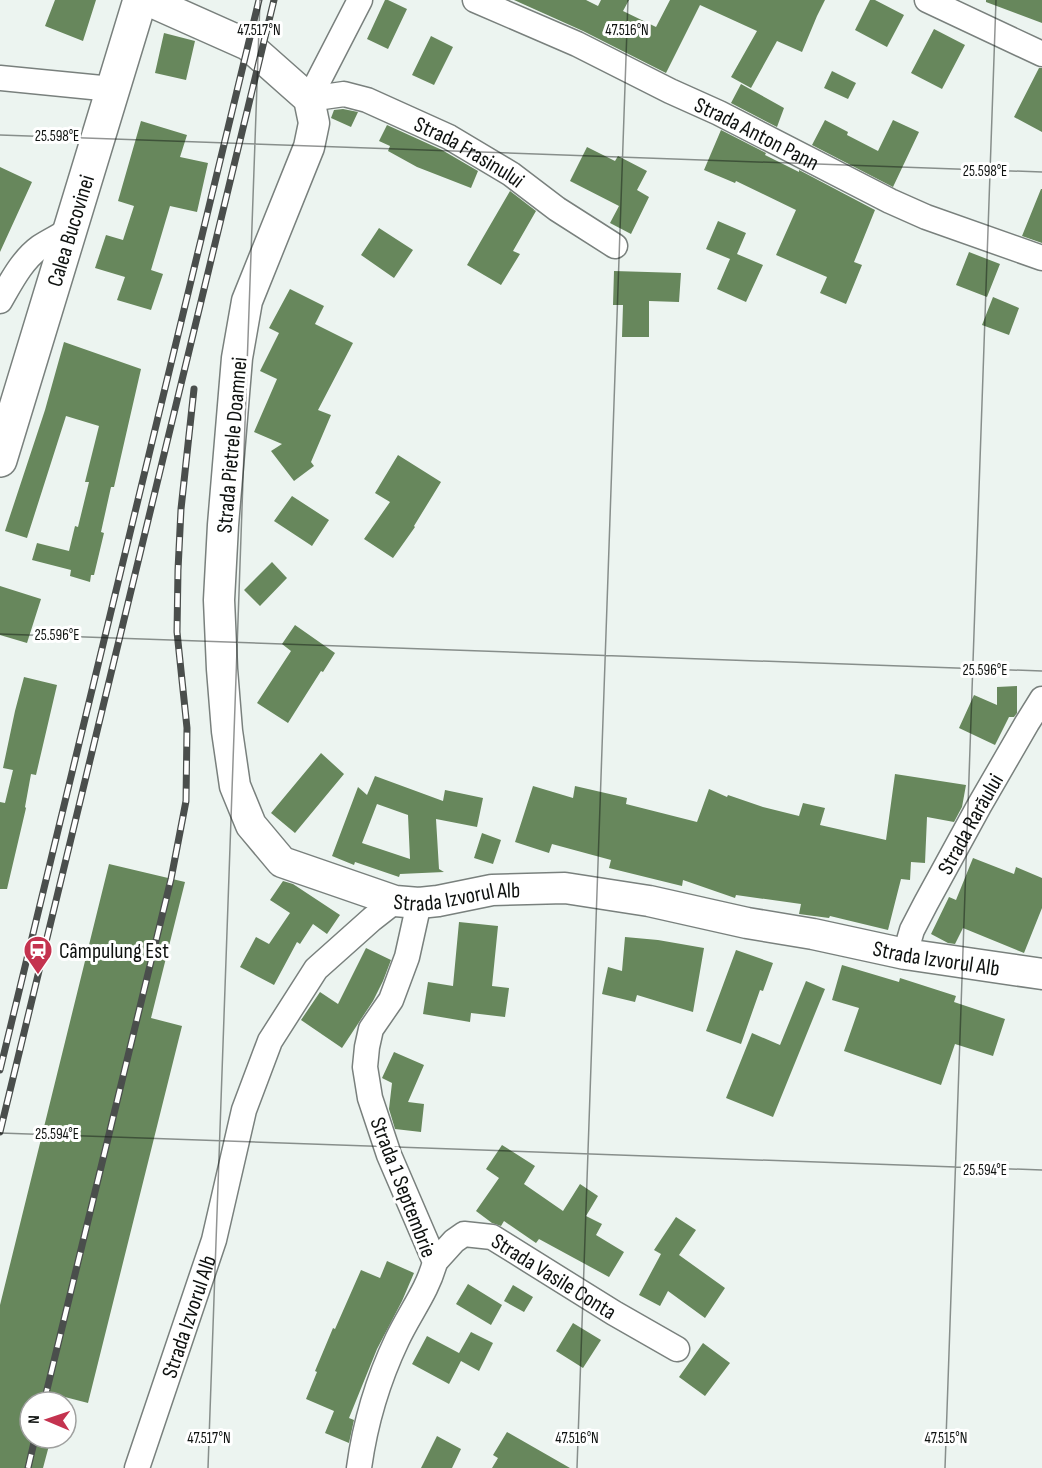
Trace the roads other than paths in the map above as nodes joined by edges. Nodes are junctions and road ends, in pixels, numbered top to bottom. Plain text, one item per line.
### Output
1 (140, 0) edge
2 (147, 0) edge
3 (360, 0) edge
4 (475, 0) edge
5 (927, 0) edge
6 (1042, 54) edge
7 (0, 78) edge
8 (112, 89) junction
9 (309, 99) junction
10 (69, 230) junction
11 (615, 246) dead end
12 (1042, 258) edge
13 (0, 301) edge
14 (0, 460) edge
15 (1042, 699) edge
16 (407, 902) junction
17 (905, 954) junction
18 (1042, 974) edge
19 (435, 1262) junction
20 (677, 1349) dead end
21 (137, 1468) edge
22 (359, 1468) edge

1 - 8 highway, Calea Bucovinei
2 - 9 street
3 - 9 street
4 - 12 street, Strada Anton Pann
5 - 6 street
7 - 8 street
8 - 10 highway, Calea Bucovinei
9 - 11 street, Strada Frasinului
9 - 16 street, Strada Pietrele Doamnei
10 - 13 street
10 - 14 highway, Calea Bucovinei
15 - 17 street, Strada Rarăului
16 - 17 street, Strada Izvorul Alb
16 - 19 street, Strada 1 Septembrie
16 - 21 street, Strada Izvorul Alb
17 - 18 street, Strada Izvorul Alb
19 - 20 street, Strada Vasile Conta
19 - 22 street, Strada 1 Septembrie

